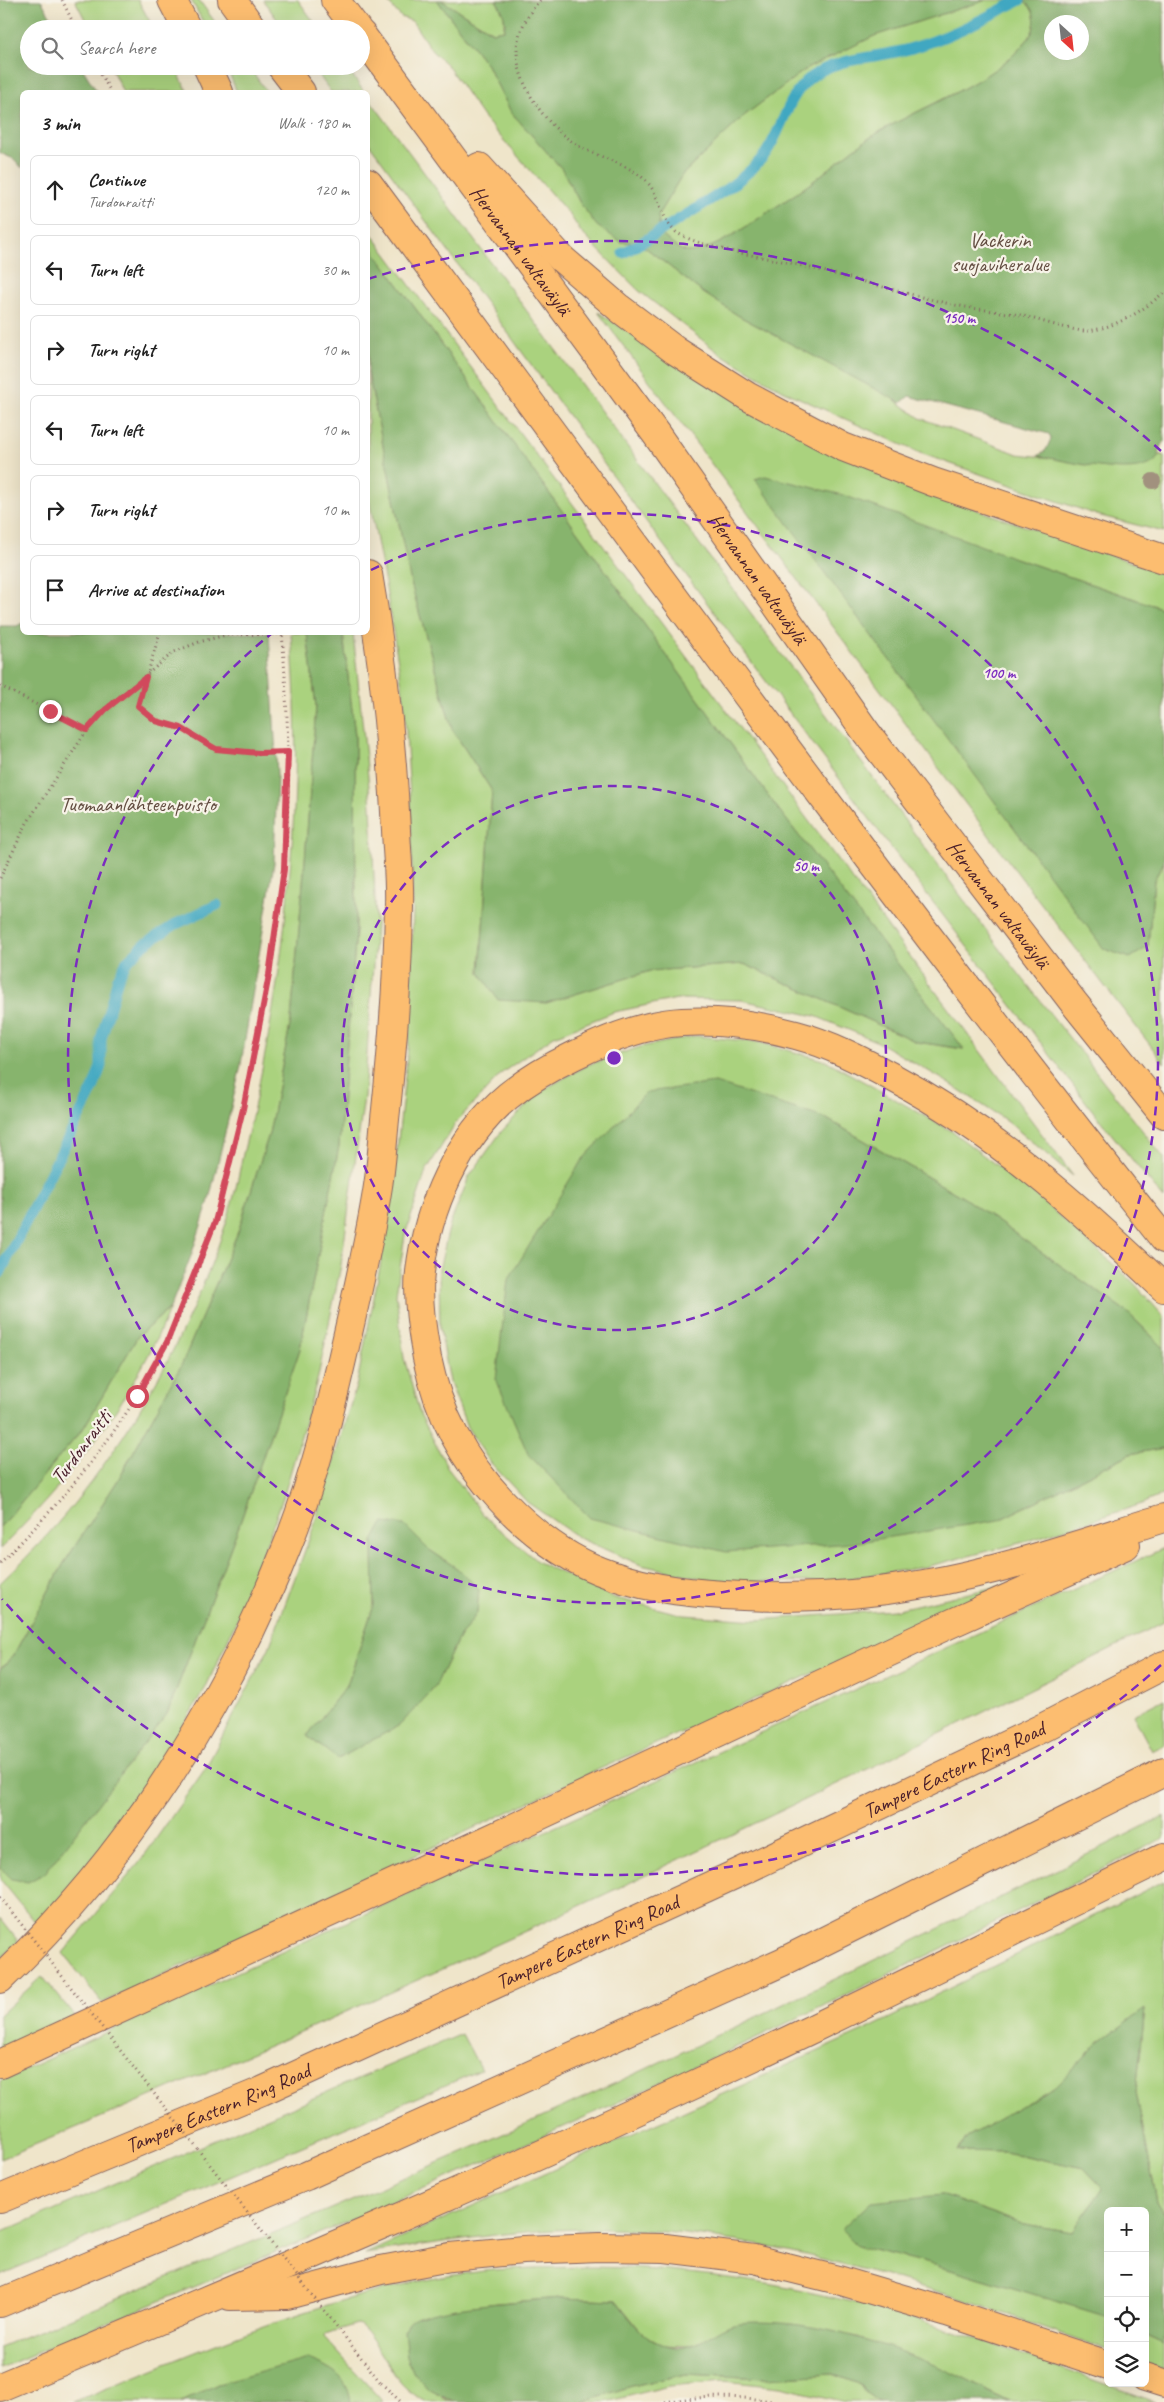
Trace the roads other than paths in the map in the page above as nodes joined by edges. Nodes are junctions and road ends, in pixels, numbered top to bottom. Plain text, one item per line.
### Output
1 (172, 0) edge
2 (232, 0) edge
3 (335, 0) edge
4 (182, 20) edge
5 (246, 20) edge
6 (350, 20) edge
7 (370, 46) edge
8 (380, 59) junction
9 (212, 75) edge
10 (288, 75) edge
11 (219, 90) edge
12 (299, 90) edge
13 (370, 186) edge
14 (1164, 559) edge
15 (370, 586) edge
16 (1164, 1115) edge
17 (1164, 1239) edge
18 (1164, 1288) edge
19 (1164, 1518) edge
20 (1164, 1528) edge
21 (1164, 1665) edge
22 (1164, 1772) edge
23 (1164, 1857) edge
24 (0, 1978) edge
25 (0, 2064) edge
26 (0, 2199) edge
27 (218, 2296) junction
28 (0, 2303) edge
29 (1104, 2364) edge
30 (1149, 2378) edge
31 (1164, 2383) edge
32 (0, 2387) edge

1 - 4 highway
2 - 5 highway
3 - 6 highway
7 - 8 highway, Hervannan valtaväylä
8 - 14 highway
8 - 16 highway, Hervannan valtaväylä
9 - 11 highway
10 - 12 highway
13 - 17 highway
15 - 24 highway
18 - 19 highway
20 - 25 highway
21 - 26 highway, Tampere Eastern Ring Road
22 - 28 highway
23 - 27 highway
27 - 29 highway
27 - 32 highway
30 - 31 highway

